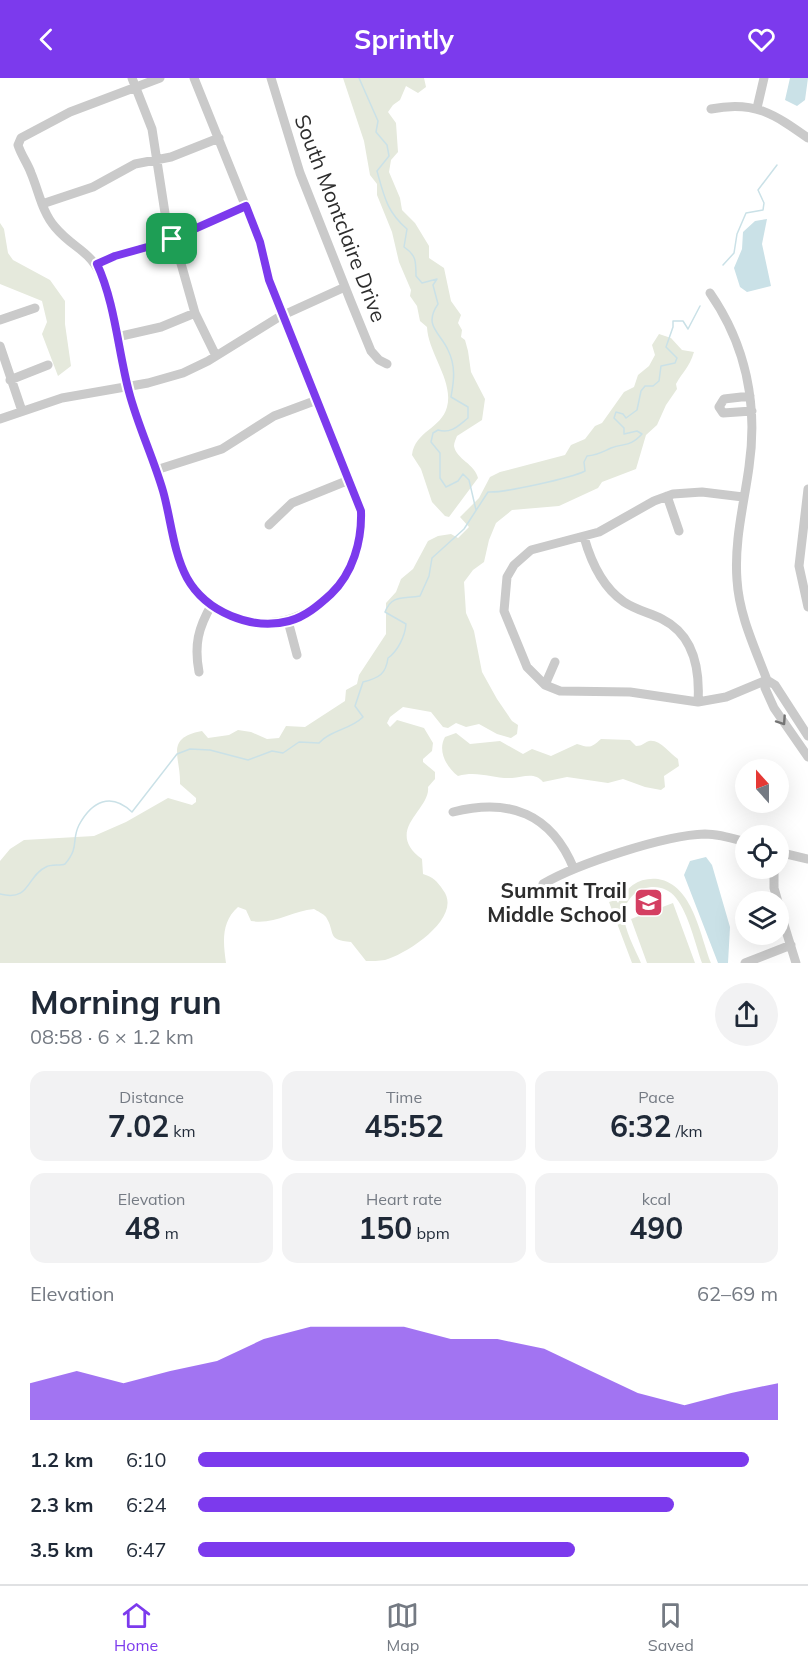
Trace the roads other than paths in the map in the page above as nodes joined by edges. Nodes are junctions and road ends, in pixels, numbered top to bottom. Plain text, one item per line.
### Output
1 (160, 78) edge
2 (194, 78) edge
3 (271, 78) edge
4 (764, 78) edge
5 (134, 83) edge
6 (757, 108) junction
7 (711, 109) dead end
8 (219, 138) junction
9 (808, 138) edge
10 (158, 160) junction
11 (42, 204) junction
12 (246, 206) junction
13 (172, 239) junction
14 (97, 264) junction
15 (345, 287) junction
16 (710, 293) dead end
17 (35, 308) dead end
18 (195, 313) junction
19 (283, 315) junction
20 (0, 320) edge
21 (117, 337) junction
22 (0, 346) edge
23 (216, 356) junction
24 (387, 364) dead end
25 (48, 365) dead end
26 (10, 380) junction
27 (128, 386) junction
28 (750, 396) junction
29 (317, 399) junction
30 (22, 411) junction
31 (752, 411) junction
32 (0, 419) edge
33 (156, 470) junction
34 (349, 480) junction
35 (808, 489) edge
36 (667, 496) junction
37 (743, 497) junction
38 (269, 525) dead end
39 (679, 531) dead end
40 (584, 537) junction
41 (212, 604) junction
42 (808, 607) edge
43 (288, 621) junction
44 (297, 656) dead end
45 (555, 662) dead end
46 (199, 672) dead end
47 (767, 680) junction
48 (544, 685) junction
49 (698, 702) junction
50 (807, 732) edge
51 (795, 739) junction
52 (808, 757) edge
53 (453, 812) dead end
54 (735, 839) edge
55 (789, 855) edge
56 (808, 860) edge
57 (573, 869) junction
58 (543, 884) dead end
59 (789, 939) edge
60 (791, 945) junction
61 (745, 963) edge
62 (796, 963) edge

1 - 5 street
2 - 8 street
3 - 15 street, South Montclaire Drive
4 - 6 street
5 - 10 street
5 - 11 street
6 - 7 street
6 - 9 street
8 - 10 street
8 - 12 street
10 - 11 street
10 - 13 street
11 - 14 street
12 - 13 street
12 - 19 street
13 - 14 street
13 - 18 street
14 - 21 street
15 - 19 street
15 - 24 street, South Montclaire Drive
16 - 28 street
17 - 20 street
18 - 21 street
18 - 23 street
19 - 23 street
19 - 29 street
21 - 27 street
22 - 26 street
23 - 27 street
25 - 26 street
26 - 30 street
27 - 30 street
27 - 33 street
28 - 31 street
28 - 31 street
29 - 33 street
29 - 34 street
30 - 32 street
31 - 37 street
33 - 41 street
34 - 38 street
34 - 43 street
35 - 42 street
36 - 37 street
36 - 39 street
36 - 40 street
37 - 47 street
40 - 48 street
40 - 49 street
41 - 43 street
41 - 46 street
43 - 44 street
45 - 48 street
47 - 49 street
47 - 50 street
47 -> 51 street
48 - 49 street
50 - 51 street
51 - 52 street
53 - 57 street
54 - 57 street
55 - 56 street
57 - 58 street
59 - 60 street
60 - 61 street
60 - 62 street

